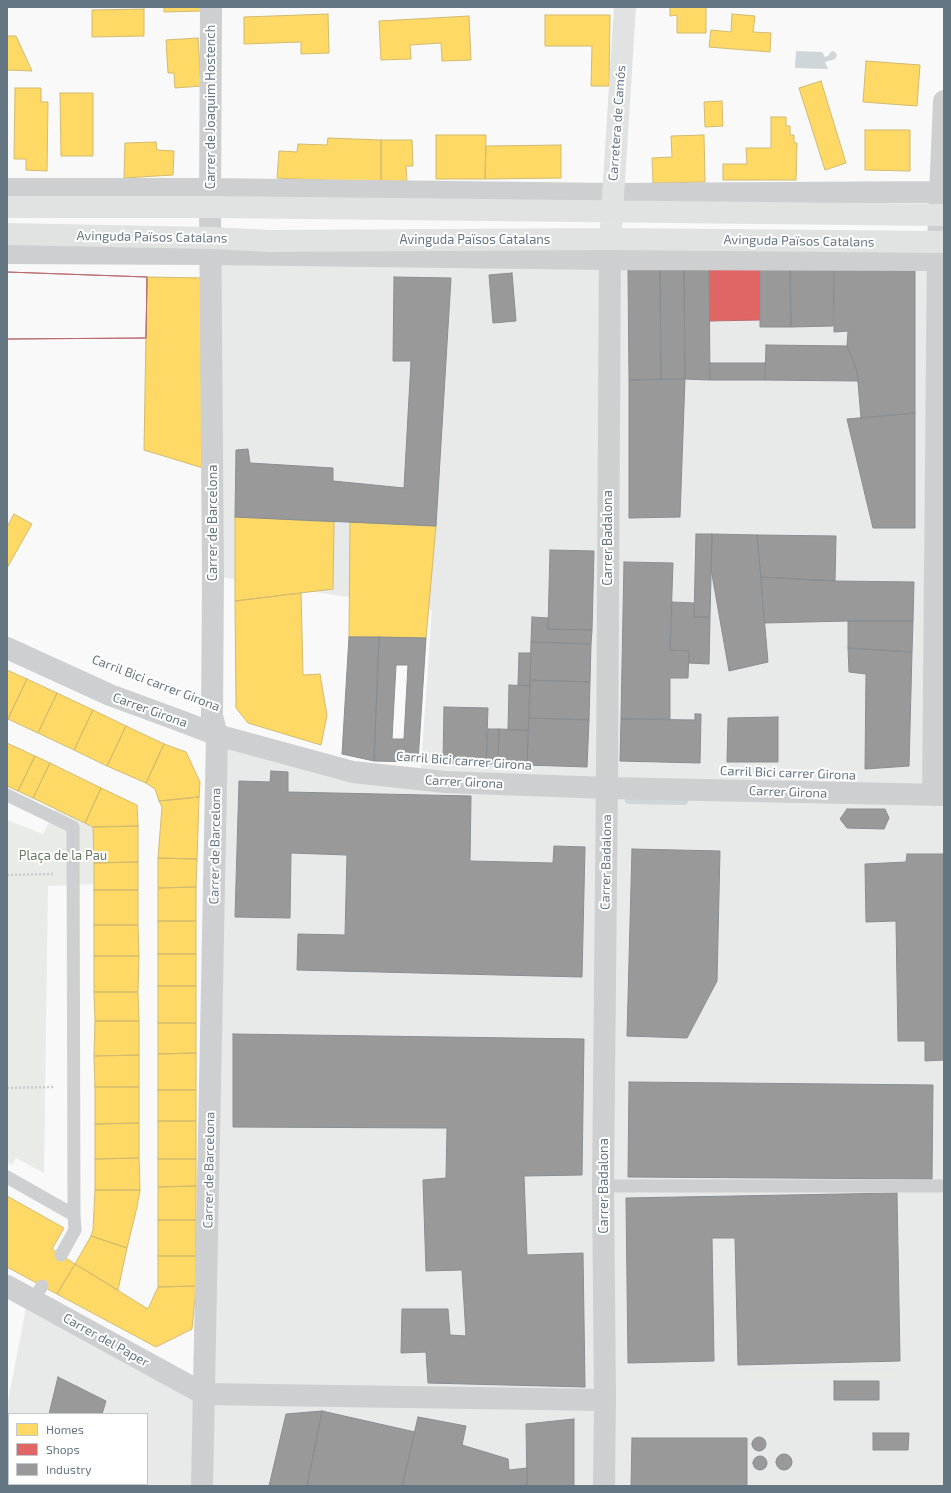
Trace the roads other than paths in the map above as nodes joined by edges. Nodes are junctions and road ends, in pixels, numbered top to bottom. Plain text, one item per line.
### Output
1 (211, 7) edge
2 (625, 7) edge
3 (944, 101) edge
4 (7, 189) edge
5 (942, 192) edge
6 (210, 198) junction
7 (612, 203) junction
8 (7, 206) edge
9 (941, 215) edge
10 (7, 234) edge
11 (211, 246) junction
12 (940, 248) edge
13 (609, 249) junction
14 (7, 253) edge
15 (7, 648) edge
16 (217, 734) junction
17 (607, 788) junction
18 (7, 795) edge
19 (938, 795) edge
20 (7, 1177) edge
21 (604, 1186) junction
22 (944, 1186) edge
23 (74, 1215) junction
24 (61, 1255) dead end
25 (7, 1286) edge
26 (204, 1394) junction
27 (605, 1400) junction
28 (202, 1486) edge
29 (604, 1486) edge

1 - 6 street, Carrer de Joaquim Hostench
2 - 7 main road, Carretera de Camós
3 - 5 street
4 - 6 street
5 - 7 street
5 - 9 street
6 - 7 main road, Avinguda Països Catalans
6 - 8 main road, Avinguda Països Catalans
6 - 11 street, Carrer de Barcelona
7 - 9 main road, Avinguda Països Catalans
7 - 13 main road, Carretera de Camós
9 - 12 street
10 - 11 main road, Avinguda Països Catalans
11 - 13 main road, Avinguda Països Catalans
11 - 14 street, Avinguda Països Catalans
11 - 16 street, Carrer de Barcelona
12 - 13 main road, Avinguda Països Catalans
12 - 19 street
13 - 17 street, Carrer Badalona
15 - 16 street, Carrer Girona
16 - 17 street, Carrer Girona
16 - 26 street, Carrer de Barcelona
17 - 19 street, Carrer Girona
17 - 21 street, Carrer Badalona
18 - 23 lane
20 - 23 lane
21 - 22 lane
21 - 27 street, Carrer Badalona
23 - 24 lane
25 - 26 street, Carrer del Paper
26 - 27 street
26 - 28 street, Carrer de Barcelona
27 - 29 street, Carrer Badalona

